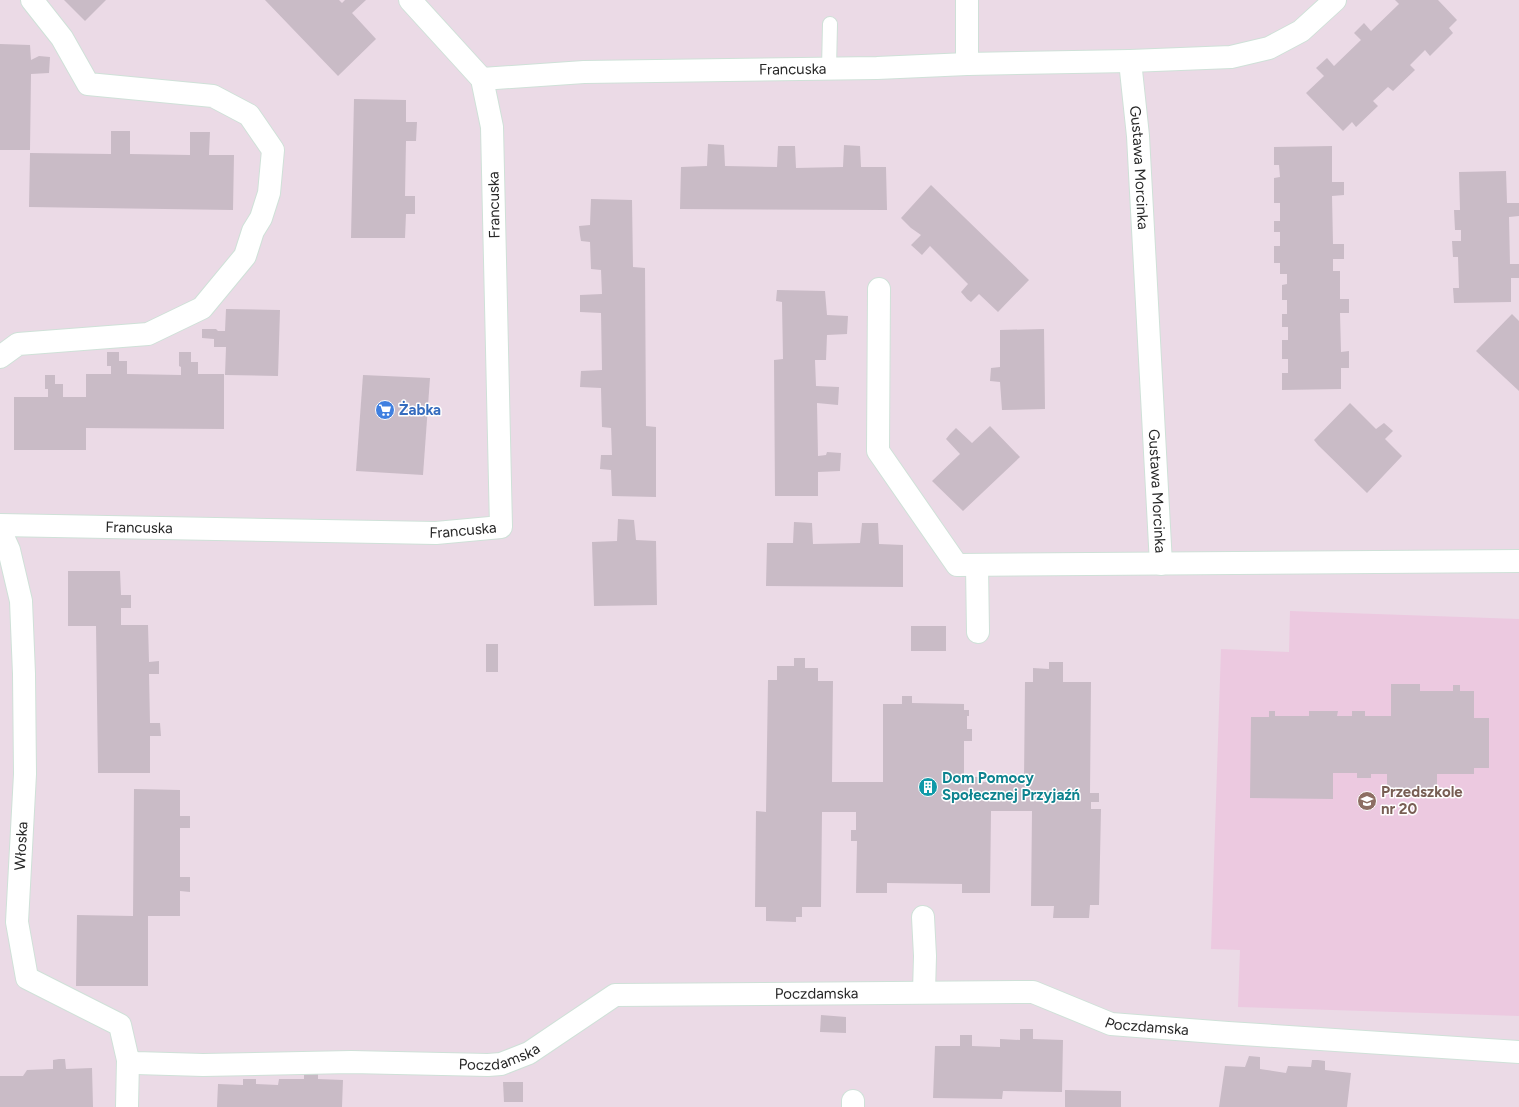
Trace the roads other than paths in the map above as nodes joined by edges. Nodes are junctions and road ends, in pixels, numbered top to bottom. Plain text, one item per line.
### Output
1 (32, 0) edge
2 (410, 0) edge
3 (967, 0) edge
4 (1335, 0) edge
5 (830, 24) dead end
6 (1130, 62) junction
7 (967, 64) junction
8 (829, 69) junction
9 (482, 79) junction
10 (878, 289) dead end
11 (0, 357) edge
12 (0, 525) edge
13 (0, 530) edge
14 (1519, 561) edge
15 (1161, 564) junction
16 (977, 565) junction
17 (978, 632) dead end
18 (923, 918) dead end
19 (924, 992) junction
20 (1519, 1052) edge
21 (128, 1060) junction
22 (127, 1107) edge

1 - 11 street
2 - 9 street
3 - 7 street
4 - 6 street
5 - 8 lane
6 - 7 street
6 - 15 street, Gustawa Morcinka
7 - 8 street, Francuska
8 - 9 street, Francuska
9 - 12 street, Francuska
10 - 16 street
13 - 21 street, Włoska
14 - 15 street, Gustawa Morcinka
15 - 16 street
16 - 17 street
18 - 19 street
19 - 20 street, Poczdamska
19 - 21 street, Poczdamska
21 - 22 street, Włoska

